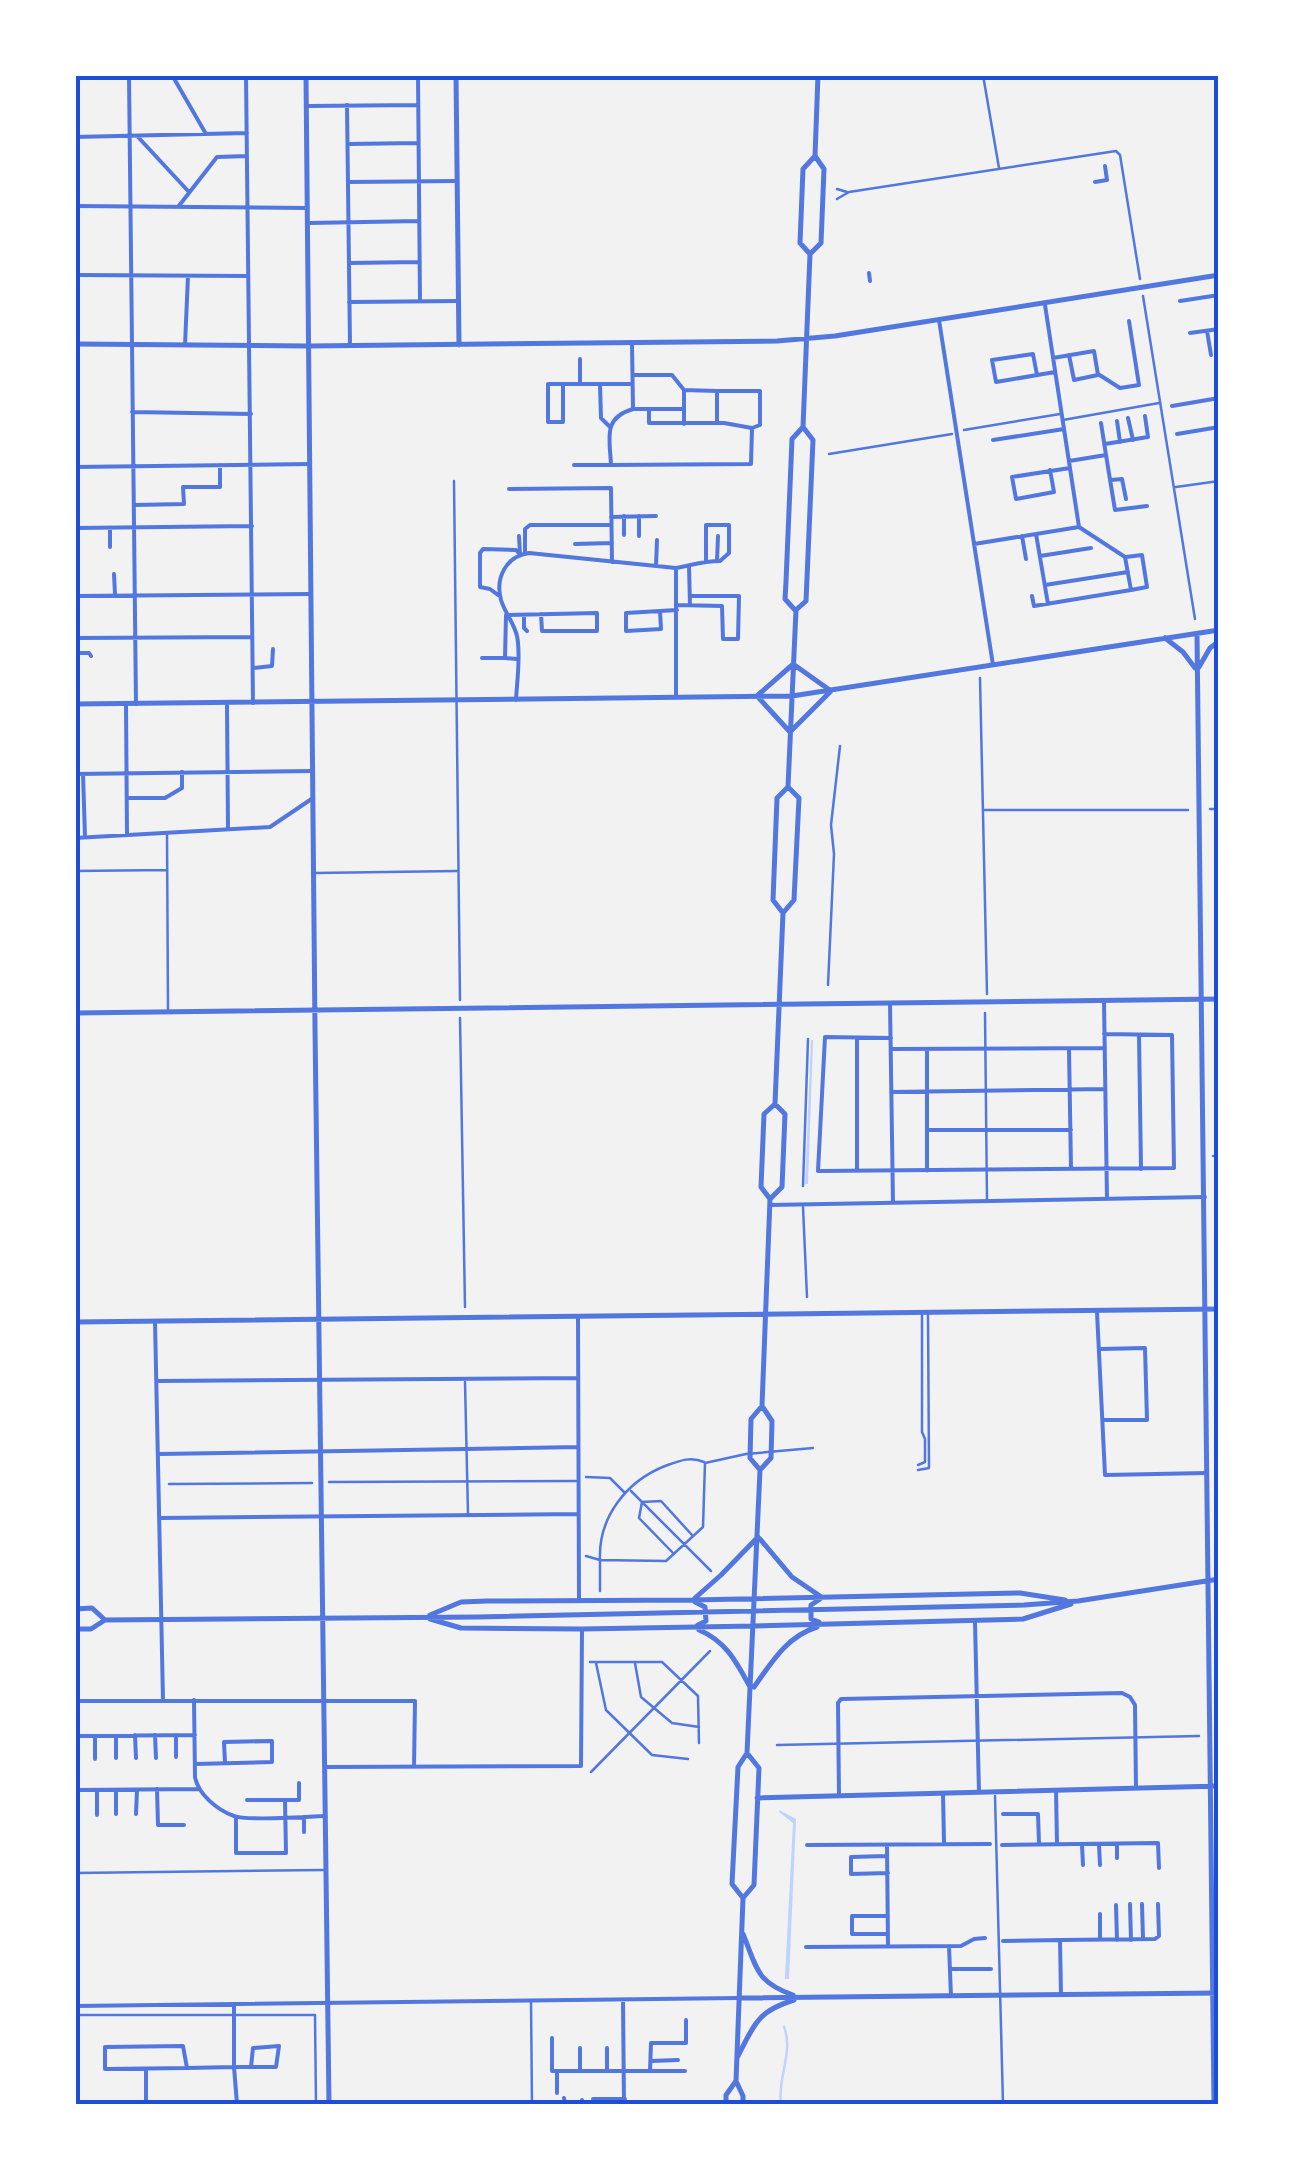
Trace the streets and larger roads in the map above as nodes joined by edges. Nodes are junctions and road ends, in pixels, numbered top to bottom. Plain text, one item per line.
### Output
1 (129, 75) edge
2 (172, 75) edge
3 (246, 75) edge
4 (306, 75) edge
5 (418, 75) edge
6 (456, 75) edge
7 (818, 75) edge
8 (983, 75) edge
9 (347, 105) junction
10 (418, 105) junction
11 (306, 106) junction
12 (246, 133) junction
13 (206, 134) junction
14 (133, 136) junction
15 (75, 137) edge
16 (418, 142) junction
17 (348, 144) junction
18 (247, 156) junction
19 (815, 156) junction
20 (1105, 166) dead end
21 (999, 169) junction
22 (457, 181) junction
23 (348, 182) junction
24 (419, 182) junction
25 (1095, 182) dead end
26 (837, 188) dead end
27 (189, 192) junction
28 (848, 192) junction
29 (837, 200) dead end
30 (75, 206) edge
31 (130, 207) junction
32 (178, 207) junction
33 (248, 208) junction
34 (307, 208) junction
35 (419, 221) junction
36 (308, 222) junction
37 (348, 222) junction
38 (810, 254) junction
39 (420, 262) junction
40 (349, 264) junction
41 (869, 273) dead end
42 (75, 275) edge
43 (1219, 275) edge
44 (132, 276) junction
45 (188, 276) junction
46 (248, 276) junction
47 (1140, 280) dead end
48 (870, 282) dead end
49 (1219, 295) edge
50 (1143, 296) dead end
51 (420, 301) junction
52 (459, 301) junction
53 (349, 302) junction
54 (1180, 302) dead end
55 (1045, 303) junction
56 (939, 320) junction
57 (1129, 320) dead end
58 (1219, 329) edge
59 (1207, 331) junction
60 (1190, 334) dead end
61 (807, 338) junction
62 (75, 344) edge
63 (132, 344) junction
64 (632, 344) junction
65 (185, 345) junction
66 (249, 346) junction
67 (309, 346) junction
68 (350, 346) junction
69 (459, 346) junction
70 (1069, 355) junction
71 (1212, 355) dead end
72 (1053, 358) junction
73 (580, 359) dead end
74 (1055, 372) junction
75 (1098, 374) junction
76 (632, 375) junction
77 (1037, 375) junction
78 (580, 383) junction
79 (563, 384) junction
80 (600, 384) junction
81 (632, 384) junction
82 (684, 390) junction
83 (717, 391) junction
84 (1219, 394) edge
85 (1160, 403) junction
86 (1172, 406) dead end
87 (632, 409) junction
88 (649, 409) junction
89 (684, 409) junction
90 (132, 412) junction
91 (251, 414) junction
92 (1144, 416) dead end
93 (1062, 417) junction
94 (1128, 418) dead end
95 (1116, 421) dead end
96 (1101, 423) dead end
97 (684, 424) junction
98 (717, 424) junction
99 (610, 427) junction
100 (803, 427) junction
101 (1219, 427) edge
102 (752, 428) junction
103 (1064, 429) junction
104 (964, 430) dead end
105 (952, 434) dead end
106 (1177, 434) dead end
107 (993, 440) dead end
108 (1134, 440) junction
109 (1120, 442) junction
110 (1105, 444) junction
111 (829, 454) dead end
112 (1106, 455) junction
113 (220, 464) junction
114 (252, 464) junction
115 (310, 464) junction
116 (611, 464) junction
117 (1069, 464) junction
118 (574, 465) dead end
119 (132, 466) junction
120 (75, 467) edge
121 (1050, 470) junction
122 (1111, 480) junction
123 (454, 481) dead end
124 (1219, 481) edge
125 (1174, 488) junction
126 (508, 489) dead end
127 (1126, 499) dead end
128 (134, 506) junction
129 (1147, 506) dead end
130 (611, 516) junction
131 (624, 516) junction
132 (639, 516) junction
133 (656, 516) dead end
134 (611, 525) junction
135 (252, 526) junction
136 (134, 527) junction
137 (1079, 527) junction
138 (75, 528) edge
139 (110, 528) junction
140 (1036, 534) junction
141 (520, 536) dead end
142 (624, 536) dead end
143 (640, 536) dead end
144 (718, 536) dead end
145 (1022, 536) junction
146 (657, 540) dead end
147 (612, 543) junction
148 (574, 544) dead end
149 (974, 544) junction
150 (110, 547) dead end
151 (1091, 548) dead end
152 (523, 554) junction
153 (1040, 556) junction
154 (1125, 557) junction
155 (1026, 558) dead end
156 (706, 561) junction
157 (717, 561) junction
158 (612, 562) junction
159 (656, 566) junction
160 (690, 566) junction
161 (676, 568) junction
162 (1128, 572) junction
163 (114, 574) dead end
164 (690, 579) junction
165 (676, 580) junction
166 (1045, 585) junction
167 (1131, 590) junction
168 (253, 594) junction
169 (311, 594) junction
170 (135, 595) junction
171 (75, 596) edge
172 (115, 596) junction
173 (690, 596) junction
174 (722, 596) junction
175 (1032, 596) dead end
176 (500, 599) junction
177 (1048, 604) junction
178 (690, 605) junction
179 (722, 606) junction
180 (677, 608) junction
181 (796, 610) junction
182 (660, 611) junction
183 (507, 613) junction
184 (524, 614) junction
185 (541, 614) junction
186 (1196, 619) dead end
187 (1219, 630) edge
188 (527, 632) dead end
189 (1196, 634) junction
190 (135, 637) junction
191 (76, 638) edge
192 (252, 638) junction
193 (1165, 638) junction
194 (1219, 640) edge
195 (273, 649) dead end
196 (75, 655) edge
197 (91, 656) dead end
198 (482, 658) dead end
199 (505, 658) junction
200 (517, 658) junction
201 (793, 664) junction
202 (994, 665) junction
203 (253, 668) junction
204 (1197, 670) junction
205 (980, 678) dead end
206 (832, 690) junction
207 (757, 696) junction
208 (792, 696) junction
209 (676, 697) junction
210 (457, 700) junction
211 (516, 700) junction
212 (312, 702) junction
213 (227, 703) junction
214 (253, 703) junction
215 (75, 704) edge
216 (126, 704) junction
217 (136, 704) junction
218 (790, 732) junction
219 (840, 746) dead end
220 (313, 770) junction
221 (182, 772) junction
222 (228, 772) junction
223 (126, 773) junction
224 (75, 774) edge
225 (84, 774) junction
226 (788, 788) junction
227 (126, 798) junction
228 (313, 798) junction
229 (75, 806) edge
230 (84, 806) junction
231 (1219, 809) edge
232 (983, 810) junction
233 (1188, 810) dead end
234 (1210, 810) dead end
235 (228, 830) junction
236 (167, 833) junction
237 (127, 835) junction
238 (85, 837) junction
239 (75, 838) edge
240 (167, 870) junction
241 (75, 871) edge
242 (459, 872) junction
243 (314, 873) junction
244 (784, 913) junction
245 (828, 986) dead end
246 (987, 994) dead end
247 (1201, 999) junction
248 (1219, 999) edge
249 (460, 1000) dead end
250 (1104, 1000) junction
251 (890, 1003) junction
252 (780, 1004) junction
253 (314, 1009) junction
254 (168, 1012) junction
255 (75, 1013) edge
256 (985, 1013) dead end
257 (460, 1018) dead end
258 (1104, 1034) junction
259 (1139, 1034) junction
260 (857, 1038) junction
261 (891, 1038) junction
262 (808, 1039) dead end
263 (891, 1048) junction
264 (985, 1048) junction
265 (1070, 1048) junction
266 (1105, 1048) junction
267 (927, 1049) junction
268 (1105, 1089) junction
269 (1070, 1090) junction
270 (926, 1091) junction
271 (986, 1091) junction
272 (892, 1092) junction
273 (775, 1104) junction
274 (927, 1130) junction
275 (986, 1130) junction
276 (1070, 1130) junction
277 (1106, 1169) junction
278 (1141, 1169) junction
279 (892, 1170) junction
280 (986, 1170) junction
281 (1071, 1170) junction
282 (857, 1171) junction
283 (927, 1171) junction
284 (803, 1186) dead end
285 (1204, 1197) junction
286 (1107, 1199) junction
287 (987, 1201) junction
288 (770, 1202) junction
289 (893, 1203) junction
290 (803, 1207) dead end
291 (807, 1297) dead end
292 (465, 1308) dead end
293 (1206, 1309) junction
294 (1219, 1309) edge
295 (1098, 1310) junction
296 (925, 1312) junction
297 (766, 1314) junction
298 (578, 1316) junction
299 (318, 1319) junction
300 (156, 1321) junction
301 (75, 1322) edge
302 (1098, 1349) junction
303 (465, 1378) junction
304 (578, 1378) junction
305 (319, 1379) junction
306 (157, 1380) junction
307 (762, 1406) junction
308 (1103, 1420) junction
309 (578, 1448) junction
310 (813, 1448) dead end
311 (466, 1449) junction
312 (320, 1450) junction
313 (159, 1454) junction
314 (705, 1463) junction
315 (918, 1467) dead end
316 (760, 1470) junction
317 (1208, 1473) junction
318 (586, 1477) dead end
319 (578, 1480) junction
320 (312, 1482) dead end
321 (330, 1482) dead end
322 (467, 1482) junction
323 (169, 1484) dead end
324 (627, 1491) junction
325 (642, 1502) junction
326 (578, 1514) junction
327 (468, 1515) junction
328 (321, 1516) junction
329 (160, 1518) junction
330 (192, 1518) junction
331 (192, 1526) dead end
332 (693, 1536) junction
333 (758, 1537) junction
334 (684, 1544) junction
335 (674, 1554) junction
336 (586, 1556) dead end
337 (600, 1560) junction
338 (712, 1571) dead end
339 (1219, 1579) edge
340 (1208, 1580) junction
341 (600, 1591) dead end
342 (823, 1598) junction
343 (755, 1599) junction
344 (578, 1600) junction
345 (692, 1600) junction
346 (1078, 1601) junction
347 (75, 1608) edge
348 (424, 1617) junction
349 (324, 1618) junction
350 (105, 1620) junction
351 (162, 1620) junction
352 (976, 1620) junction
353 (824, 1624) junction
354 (754, 1626) junction
355 (693, 1627) junction
356 (75, 1629) edge
357 (582, 1629) junction
358 (710, 1651) dead end
359 (590, 1662) dead end
360 (596, 1662) junction
361 (634, 1662) junction
362 (681, 1680) junction
363 (751, 1690) junction
364 (978, 1696) junction
365 (163, 1700) junction
366 (194, 1700) junction
367 (324, 1700) junction
368 (75, 1701) edge
369 (653, 1709) junction
370 (699, 1727) junction
371 (629, 1733) junction
372 (136, 1735) junction
373 (156, 1735) junction
374 (176, 1735) junction
375 (195, 1735) junction
376 (75, 1736) edge
377 (95, 1736) junction
378 (116, 1736) junction
379 (1199, 1736) dead end
380 (1135, 1737) junction
381 (978, 1740) junction
382 (699, 1742) dead end
383 (839, 1744) junction
384 (776, 1745) dead end
385 (75, 1750) edge
386 (747, 1753) junction
387 (176, 1757) dead end
388 (95, 1758) dead end
389 (116, 1758) dead end
390 (136, 1758) dead end
391 (156, 1758) dead end
392 (75, 1759) edge
393 (688, 1759) dead end
394 (224, 1763) junction
395 (195, 1764) junction
396 (325, 1767) junction
397 (414, 1768) junction
398 (591, 1772) dead end
399 (298, 1783) dead end
400 (1211, 1786) junction
401 (1219, 1786) edge
402 (1136, 1788) junction
403 (199, 1789) junction
404 (96, 1790) junction
405 (116, 1790) junction
406 (136, 1790) junction
407 (157, 1790) junction
408 (1056, 1790) junction
409 (978, 1792) junction
410 (995, 1792) junction
411 (943, 1793) junction
412 (840, 1796) junction
413 (757, 1798) junction
414 (246, 1800) dead end
415 (285, 1800) junction
416 (97, 1814) dead end
417 (116, 1814) dead end
418 (136, 1814) dead end
419 (1003, 1814) dead end
420 (326, 1816) junction
421 (236, 1817) junction
422 (286, 1817) junction
423 (304, 1817) junction
424 (76, 1822) edge
425 (184, 1825) dead end
426 (304, 1832) dead end
427 (887, 1844) junction
428 (944, 1844) junction
429 (990, 1844) dead end
430 (1039, 1844) junction
431 (1057, 1844) junction
432 (1082, 1844) junction
433 (1099, 1844) junction
434 (1117, 1844) junction
435 (807, 1845) dead end
436 (1002, 1845) dead end
437 (888, 1856) junction
438 (1117, 1858) dead end
439 (1083, 1865) dead end
440 (1100, 1865) dead end
441 (1158, 1868) dead end
442 (326, 1870) junction
443 (75, 1873) edge
444 (888, 1873) junction
445 (743, 1898) junction
446 (1130, 1904) dead end
447 (1142, 1904) dead end
448 (1158, 1904) dead end
449 (1116, 1905) dead end
450 (1100, 1914) dead end
451 (888, 1916) junction
452 (742, 1932) junction
453 (888, 1934) junction
454 (985, 1938) dead end
455 (1060, 1940) junction
456 (1100, 1940) junction
457 (1117, 1940) junction
458 (1131, 1940) junction
459 (1142, 1940) junction
460 (1003, 1941) dead end
461 (888, 1946) junction
462 (950, 1946) junction
463 (806, 1947) dead end
464 (950, 1969) junction
465 (990, 1969) dead end
466 (1216, 1992) edge
467 (1061, 1994) junction
468 (1000, 1995) junction
469 (950, 1996) junction
470 (740, 1998) junction
471 (801, 1998) junction
472 (623, 2000) junction
473 (530, 2001) junction
474 (328, 2003) junction
475 (234, 2004) junction
476 (75, 2006) edge
477 (75, 2015) edge
478 (234, 2016) junction
479 (686, 2020) dead end
480 (552, 2038) dead end
481 (580, 2048) dead end
482 (606, 2048) dead end
483 (737, 2059) junction
484 (678, 2060) dead end
485 (650, 2061) junction
486 (234, 2067) junction
487 (251, 2067) junction
488 (146, 2068) junction
489 (187, 2068) junction
490 (557, 2071) junction
491 (580, 2071) junction
492 (607, 2071) junction
493 (624, 2071) junction
494 (650, 2071) junction
495 (685, 2071) dead end
496 (736, 2081) junction
497 (557, 2093) dead end
498 (593, 2099) dead end
499 (624, 2101) edge
500 (146, 2104) edge
501 (237, 2104) edge
502 (316, 2104) edge
503 (328, 2104) edge
504 (532, 2104) edge
505 (657, 2104) edge
506 (674, 2104) edge
507 (726, 2104) edge
508 (743, 2104) edge
509 (1003, 2104) edge
510 (1214, 2104) edge

1 - 14 street
2 - 13 street
3 - 12 street
4 - 11 street
5 - 10 street
6 - 22 street
7 - 19 street
8 - 21 street
9 - 10 street
9 - 11 street
9 - 17 street
10 - 16 street
11 - 34 street
12 - 13 street
12 - 18 street
13 - 14 street
14 - 15 street
14 - 27 street
14 - 31 street
16 - 17 street
16 - 24 street
17 - 23 street
18 - 27 street
18 - 33 street
19 - 38 street
19 - 38 street
20 - 25 street
21 - 28 street
21 - 47 street
22 - 24 street
22 - 52 street
23 - 24 street
23 - 37 street
24 - 35 street
26 - 28 street
27 - 32 street
28 - 29 street
30 - 31 street
31 - 32 street
31 - 44 street
32 - 33 street
33 - 34 street
33 - 46 street
34 - 36 street
35 - 37 street
35 - 39 street
36 - 37 street
36 - 67 street
37 - 40 street
38 - 61 street
39 - 40 street
39 - 51 street
40 - 53 street
41 - 48 street
42 - 44 street
43 - 55 street
44 - 45 street
44 - 63 street
45 - 46 street
45 - 65 street
46 - 66 street
49 - 54 street
50 - 85 street
51 - 52 street
51 - 53 street
52 - 69 street
53 - 68 street
55 - 56 street
55 - 72 street
56 - 61 street
56 - 149 street
57 - 75 street
58 - 59 street
59 - 60 street
59 - 71 street
61 - 64 street
61 - 100 street
62 - 63 street
63 - 65 street
63 - 90 street
64 - 69 street
64 - 76 street
65 - 66 street
66 - 67 street
66 - 91 street
67 - 68 street
67 - 115 street
68 - 69 street
70 - 72 street
70 - 75 street
70 - 75 street
72 - 74 street
73 - 78 street
74 - 77 street
74 - 93 street
76 - 81 street
76 - 82 street
77 - 77 street
78 - 79 street
78 - 80 street
79 - 79 street
80 - 81 street
80 - 99 street
81 - 87 street
82 - 83 street
82 - 89 street
83 - 98 street
83 - 102 street
84 - 86 street
85 - 93 street
85 - 125 street
87 - 88 street
87 - 99 street
88 - 89 street
88 - 97 street
89 - 97 street
90 - 91 street
90 - 119 street
91 - 114 street
92 - 108 street
93 - 103 street
93 - 104 street
94 - 108 street
95 - 109 street
96 - 110 street
97 - 98 street
98 - 102 street
99 - 116 street
100 - 181 street
100 - 181 street
101 - 106 street
102 - 116 street
103 - 107 street
103 - 117 street
105 - 111 street
108 - 109 street
109 - 110 street
110 - 112 street
112 - 117 street
112 - 122 street
113 - 114 street
113 - 119 street
113 - 128 street
114 - 115 street
114 - 135 street
115 - 169 street
116 - 118 street
117 - 121 street
117 - 137 street
119 - 120 street
119 - 128 street
121 - 121 street
122 - 127 street
122 - 129 street
123 - 210 street
124 - 125 street
125 - 186 street
126 - 130 street
128 - 136 street
130 - 131 street
130 - 134 street
131 - 132 street
131 - 142 street
132 - 133 street
132 - 143 street
134 - 147 street
134 - 152 street
135 - 136 street
135 - 168 street
136 - 139 street
136 - 170 street
137 - 140 street
137 - 154 street
138 - 139 street
139 - 150 street
140 - 145 street
140 - 153 street
141 - 152 street
144 - 157 street
145 - 149 street
145 - 155 street
146 - 159 street
147 - 148 street
147 - 158 street
149 - 202 street
151 - 153 street
152 - 158 street
152 - 176 street
152 - 176 street
153 - 166 street
154 - 162 street
154 - 167 street
156 - 157 street
156 - 157 street
156 - 160 street
158 - 159 street
159 - 161 street
160 - 161 street
160 - 164 street
161 - 165 street
162 - 166 street
162 - 167 street
163 - 172 street
164 - 165 street
164 - 173 street
165 - 180 street
166 - 177 street
167 - 177 street
168 - 169 street
168 - 170 street
168 - 192 street
169 - 212 street
170 - 172 street
170 - 190 street
171 - 172 street
173 - 174 street
173 - 178 street
174 - 179 street
174 - 179 street
175 - 177 street
176 - 183 street
178 - 179 street
178 - 180 street
180 - 182 street
180 - 209 street
181 - 201 street
182 - 182 street
183 - 184 street
183 - 199 street
183 - 200 street
184 - 185 street
184 - 188 street
185 - 185 street
187 - 189 street
189 - 193 street
189 - 204 street
190 - 191 street
190 - 192 street
190 - 217 street
191 - 196 street
192 - 203 street
193 - 202 street
193 - 204 street
194 - 204 street
195 - 203 street
196 - 197 street
198 - 199 street
199 - 200 street
200 - 211 street
201 - 206 street
201 - 207 street
201 - 208 street
202 - 206 street
203 - 214 street
204 - 247 street
205 - 232 street
206 - 208 street
206 - 218 street
207 - 208 street
207 - 209 street
207 - 218 street
208 - 218 street
209 - 211 street
210 - 211 street
210 - 212 street
210 - 242 street
212 - 214 street
212 - 220 street
213 - 214 street
213 - 217 street
213 - 222 street
215 - 216 street
216 - 217 street
216 - 223 street
218 - 226 street
219 - 245 street
220 - 222 street
220 - 228 street
221 - 222 street
221 - 223 street
221 - 227 street
222 - 235 street
223 - 225 street
223 - 227 street
224 - 225 street
225 - 230 street
226 - 244 street
226 - 244 street
227 - 237 street
228 - 235 street
228 - 243 street
229 - 230 street
230 - 238 street
231 - 234 street
232 - 233 street
232 - 246 street
235 - 236 street
236 - 237 street
236 - 240 street
237 - 238 street
238 - 239 street
240 - 241 street
240 - 254 street
242 - 243 street
242 - 249 street
243 - 253 street
244 - 252 street
247 - 248 street
247 - 250 street
247 - 285 street
250 - 251 street
250 - 258 street
251 - 252 street
251 - 261 street
252 - 253 street
252 - 273 street
253 - 254 street
253 - 299 street
254 - 255 street
256 - 264 street
257 - 292 street
258 - 259 street
258 - 266 street
259 - 278 street
259 - 278 street
260 - 261 street
260 - 282 street
260 - 282 street
261 - 263 street
262 - 284 street
263 - 267 street
263 - 272 street
264 - 265 street
264 - 267 street
264 - 271 street
265 - 266 street
265 - 269 street
266 - 268 street
267 - 270 street
268 - 269 street
268 - 277 street
269 - 271 street
269 - 276 street
270 - 271 street
270 - 272 street
270 - 274 street
271 - 275 street
272 - 279 street
273 - 288 street
273 - 288 street
274 - 275 street
274 - 283 street
275 - 276 street
275 - 280 street
276 - 281 street
277 - 278 street
277 - 281 street
277 - 286 street
279 - 282 street
279 - 283 street
279 - 289 street
280 - 281 street
280 - 283 street
280 - 287 street
285 - 286 street
285 - 293 street
286 - 287 street
287 - 289 street
288 - 289 street
288 - 297 street
290 - 291 street
293 - 294 street
293 - 295 street
293 - 317 street
295 - 296 street
295 - 302 street
296 - 297 street
296 - 315 street
297 - 298 street
297 - 307 street
298 - 299 street
298 - 304 street
299 - 300 street
299 - 305 street
300 - 301 street
300 - 306 street
302 - 308 street
302 - 308 street
303 - 304 street
303 - 305 street
303 - 311 street
304 - 309 street
305 - 306 street
305 - 312 street
306 - 313 street
307 - 316 street
307 - 316 street
308 - 317 street
309 - 311 street
309 - 319 street
310 - 314 street
311 - 312 street
311 - 322 street
312 - 313 street
312 - 328 street
313 - 329 street
314 - 324 street
314 - 332 street
316 - 333 street
317 - 340 street
318 - 324 street
319 - 322 street
319 - 326 street
320 - 323 street
321 - 322 street
322 - 327 street
324 - 325 street
324 - 337 street
325 - 332 street
325 - 334 street
325 - 335 street
326 - 327 street
326 - 344 street
327 - 328 street
328 - 330 street
328 - 349 street
329 - 330 street
329 - 351 street
330 - 331 street
332 - 334 street
333 - 342 street
333 - 343 street
333 - 345 street
334 - 335 street
334 - 338 street
335 - 337 street
336 - 337 street
337 - 341 street
339 - 340 street
340 - 346 street
340 - 400 street
342 - 343 street
342 - 346 street
342 - 353 street
343 - 345 street
343 - 354 street
344 - 345 street
344 - 348 street
345 - 355 street
346 - 348 street
346 - 352 street
347 - 350 street
348 - 349 street
348 - 357 street
349 - 351 street
349 - 367 street
350 - 351 street
350 - 356 street
351 - 365 street
352 - 353 street
352 - 364 street
353 - 354 street
353 - 363 street
354 - 355 street
354 - 363 street
355 - 357 street
355 - 363 street
357 - 397 street
358 - 362 street
359 - 360 street
360 - 361 street
360 - 371 street
361 - 362 street
361 - 369 street
362 - 369 street
362 - 370 street
363 - 386 street
364 - 380 street
364 - 381 street
364 - 383 street
365 - 366 street
365 - 368 street
366 - 367 street
366 - 375 street
367 - 396 street
367 - 397 street
369 - 370 street
369 - 371 street
370 - 382 street
371 - 393 street
371 - 398 street
372 - 373 street
372 - 378 street
372 - 390 street
373 - 374 street
373 - 391 street
374 - 375 street
374 - 387 street
375 - 395 street
376 - 377 street
377 - 378 street
377 - 388 street
378 - 389 street
379 - 380 street
380 - 381 street
380 - 402 street
381 - 383 street
381 - 409 street
383 - 384 street
383 - 412 street
385 - 392 street
386 - 413 street
386 - 445 street
394 - 394 street
394 - 395 street
395 - 403 street
396 - 397 street
396 - 420 street
399 - 415 street
400 - 401 street
400 - 402 street
400 - 466 street
402 - 408 street
403 - 407 street
403 - 421 street
404 - 405 street
404 - 416 street
404 - 424 street
405 - 406 street
405 - 417 street
406 - 407 street
406 - 418 street
407 - 425 street
408 - 410 street
408 - 431 street
409 - 410 street
409 - 411 street
410 - 468 street
411 - 412 street
411 - 428 street
412 - 413 street
413 - 445 street
414 - 415 street
415 - 422 street
419 - 430 street
420 - 423 street
420 - 442 street
421 - 422 street
421 - 422 street
422 - 423 street
423 - 426 street
427 - 428 street
427 - 435 street
427 - 437 street
428 - 429 street
430 - 431 street
430 - 436 street
431 - 432 street
432 - 433 street
432 - 439 street
433 - 434 street
433 - 440 street
434 - 438 street
434 - 441 street
437 - 444 street
437 - 444 street
442 - 443 street
442 - 474 street
444 - 451 street
445 - 452 street
446 - 458 street
447 - 459 street
448 - 459 street
449 - 457 street
450 - 456 street
451 - 453 street
451 - 453 street
452 - 470 street
452 - 471 street
453 - 461 street
454 - 462 street
455 - 456 street
455 - 460 street
455 - 467 street
456 - 457 street
457 - 458 street
458 - 459 street
461 - 462 street
461 - 463 street
462 - 464 street
464 - 465 street
464 - 469 street
466 - 467 street
466 - 510 street
467 - 468 street
468 - 469 street
468 - 509 street
469 - 471 street
470 - 471 street
470 - 472 street
470 - 483 street
471 - 483 street
472 - 473 street
472 - 493 street
473 - 474 street
473 - 504 street
474 - 475 street
474 - 503 street
475 - 476 street
475 - 478 street
477 - 478 street
478 - 486 street
478 - 502 street
479 - 485 street
480 - 490 street
481 - 491 street
482 - 492 street
483 - 496 street
484 - 485 street
485 - 494 street
486 - 487 street
486 - 489 street
486 - 501 street
487 - 487 street
488 - 489 street
488 - 489 street
488 - 500 street
490 - 491 street
490 - 497 street
491 - 492 street
492 - 493 street
493 - 494 street
493 - 499 street
494 - 495 street
496 - 507 street
496 - 508 street
498 - 499 street
505 - 506 street

